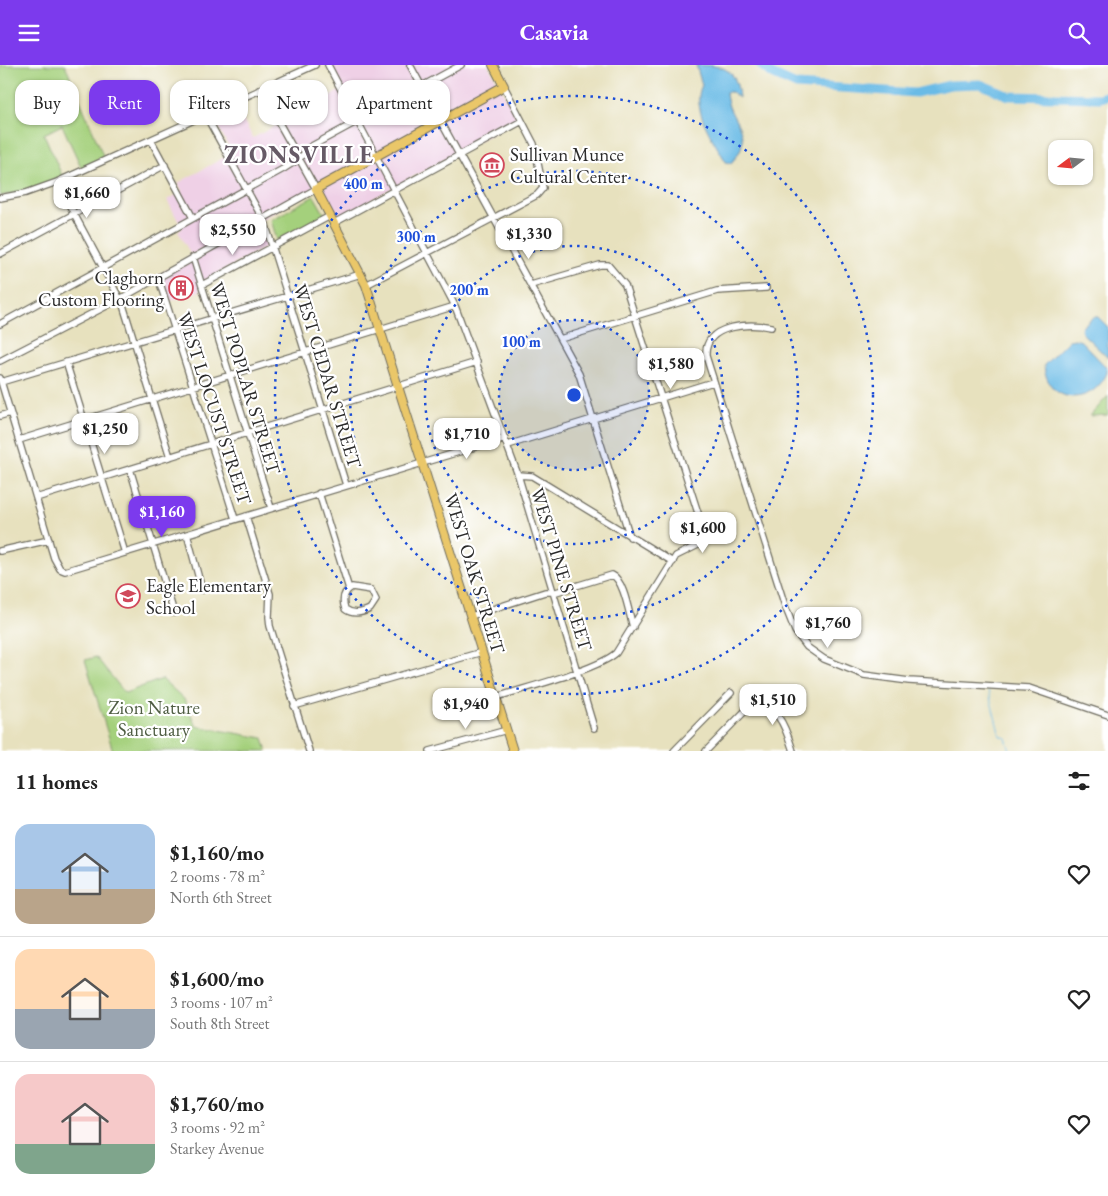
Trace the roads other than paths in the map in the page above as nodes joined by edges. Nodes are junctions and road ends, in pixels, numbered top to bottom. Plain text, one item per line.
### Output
1 (316, 65) edge
2 (328, 65) edge
3 (410, 65) edge
4 (461, 65) edge
5 (493, 65) edge
6 (281, 80) edge
7 (419, 80) edge
8 (433, 80) edge
9 (338, 84) edge
10 (504, 86) junction
11 (450, 116) edge
12 (522, 121) junction
13 (182, 125) edge
14 (211, 125) edge
15 (280, 125) edge
16 (351, 125) edge
17 (360, 125) edge
18 (433, 125) edge
19 (442, 125) edge
20 (151, 140) junction
21 (377, 155) junction
22 (460, 156) junction
23 (299, 159) junction
24 (165, 165) junction
25 (57, 182) junction
26 (247, 189) junction
27 (316, 189) junction
28 (395, 190) junction
29 (0, 198) edge
30 (73, 215) junction
31 (493, 217) junction
32 (193, 218) junction
33 (263, 219) junction
34 (332, 219) junction
35 (273, 246) junction
36 (428, 251) junction
37 (0, 254) edge
38 (194, 257) junction
39 (103, 268) junction
40 (361, 274) junction
41 (158, 277) junction
42 (202, 285) junction
43 (366, 285) junction
44 (531, 285) junction
45 (766, 288) dead end
46 (288, 297) junction
47 (120, 299) junction
48 (455, 306) junction
49 (635, 315) junction
50 (212, 319) junction
51 (0, 324) edge
52 (771, 327) dead end
53 (175, 330) junction
54 (380, 330) junction
55 (560, 339) junction
56 (135, 343) junction
57 (305, 353) junction
58 (0, 361) edge
59 (477, 361) junction
60 (66, 362) junction
61 (229, 376) junction
62 (0, 380) edge
63 (713, 382) junction
64 (398, 386) junction
65 (192, 387) junction
66 (662, 397) junction
67 (152, 400) junction
68 (322, 410) junction
69 (10, 413) junction
70 (0, 416) edge
71 (594, 418) junction
72 (84, 420) junction
73 (247, 433) junction
74 (505, 437) junction
75 (19, 440) junction
76 (211, 444) junction
77 (508, 445) junction
78 (170, 457) junction
79 (423, 463) junction
80 (130, 469) junction
81 (518, 475) junction
82 (102, 478) junction
83 (346, 485) junction
84 (319, 493) junction
85 (36, 498) junction
86 (271, 508) junction
87 (246, 516) junction
88 (235, 519) junction
89 (187, 534) junction
90 (630, 537) junction
91 (49, 540) junction
92 (153, 544) junction
93 (0, 551) edge
94 (125, 553) junction
95 (673, 562) junction
96 (349, 589) junction
97 (202, 590) dead end
98 (552, 592) junction
99 (174, 613) dead end
100 (471, 616) junction
101 (633, 627) junction
102 (482, 652) junction
103 (577, 671) junction
104 (731, 693) dead end
105 (496, 697) junction
106 (294, 705) junction
107 (1108, 715) edge
108 (594, 728) dead end
109 (507, 729) junction
110 (309, 751) edge
111 (430, 751) edge
112 (513, 751) edge
113 (674, 751) edge
114 (706, 751) edge
115 (793, 751) edge

1 - 6 street
2 - 9 street, WEST PINE STREET
3 - 7 street
4 - 8 street
5 - 10 main road
10 - 11 main road
10 - 12 street
12 - 22 street
12 - 31 street
13 - 20 street
14 - 26 street, WEST CEDAR STREET
15 - 23 street, WEST OAK STREET
16 - 23 street
17 - 21 street, WEST PINE STREET
18 - 21 main road
19 - 22 street
20 - 24 street
20 - 25 street
21 - 27 main road
21 - 28 street, WEST PINE STREET
22 - 28 street
22 - 31 street
23 - 26 street
23 - 27 street, WEST OAK STREET
24 - 30 street
24 - 32 street
25 - 29 street
25 - 30 street
26 - 32 street
26 - 33 street, WEST CEDAR STREET
27 - 33 street
27 - 34 main road, WEST OAK STREET
28 - 34 street
28 - 36 street, WEST PINE STREET
30 - 37 street
30 - 39 street
31 - 36 street
31 - 44 street
32 - 39 street
33 - 35 street, WEST CEDAR STREET
33 - 38 street
34 - 35 street
34 - 40 main road, WEST OAK STREET
35 - 42 street
35 - 46 street, WEST CEDAR STREET
36 - 43 street
36 - 48 street, WEST PINE STREET
38 - 41 street
38 - 42 street, WEST POPLAR STREET
39 - 47 street
39 - 51 street
40 - 43 main road, WEST OAK STREET
40 - 46 street
41 - 47 street
41 - 53 street, WEST LOCUST STREET
42 - 50 street, WEST POPLAR STREET
43 - 54 main road, WEST OAK STREET
44 - 49 street
44 - 55 street
45 - 49 street
46 - 50 street
46 - 57 street, WEST CEDAR STREET
47 - 56 street
47 - 58 street
48 - 54 street
48 - 59 street, WEST PINE STREET
49 - 55 street
49 - 66 street
50 - 53 street
50 - 61 street, WEST POPLAR STREET
52 - 63 street
53 - 56 street
53 - 65 street, WEST LOCUST STREET
54 - 57 street
54 - 64 main road, WEST OAK STREET
55 - 71 street
56 - 60 street
56 - 67 street
57 - 61 street
57 - 68 street, WEST CEDAR STREET
59 - 64 street
59 - 74 street, WEST PINE STREET
60 - 62 street
60 - 72 street
61 - 65 street
61 - 73 street, WEST POPLAR STREET
62 - 69 street
63 - 66 street
63 - 107 street
64 - 68 street
64 - 79 main road, WEST OAK STREET
65 - 67 street
65 - 76 street, WEST LOCUST STREET
66 - 71 street
66 - 95 street
67 - 72 street
67 - 78 street
68 - 73 street
68 - 83 street, WEST CEDAR STREET
69 - 70 street
69 - 75 street
71 - 77 street
71 - 90 street
72 - 75 street
72 - 82 street
73 - 76 street
73 - 86 street, WEST POPLAR STREET
74 - 77 street, WEST PINE STREET
74 - 79 street
75 - 85 street
76 - 78 street
76 - 88 street, WEST LOCUST STREET
77 - 81 street, WEST PINE STREET
78 - 80 street
79 - 83 street
79 - 100 main road, WEST OAK STREET
80 - 82 street
80 - 92 street
81 - 90 street
81 - 98 street, WEST PINE STREET
82 - 85 street
82 - 94 street
83 - 84 street
84 - 86 street
84 - 96 street
85 - 91 street
86 - 87 street
87 - 88 street
87 - 106 street
88 - 89 street
89 - 92 street
89 - 97 street
90 - 95 street
91 - 93 street
91 - 94 street
92 - 94 street
92 - 99 street
95 - 101 street
96 - 96 street
98 - 100 street
98 - 101 street
98 - 103 street, WEST PINE STREET
100 - 102 main road, WEST OAK STREET
101 - 103 street
102 - 105 main road, WEST OAK STREET
102 - 106 street
103 - 105 street
103 - 108 street, WEST PINE STREET
104 - 113 street
105 - 109 main road, WEST OAK STREET
106 - 110 street
109 - 111 street
109 - 112 main road, WEST OAK STREET
114 - 115 street

